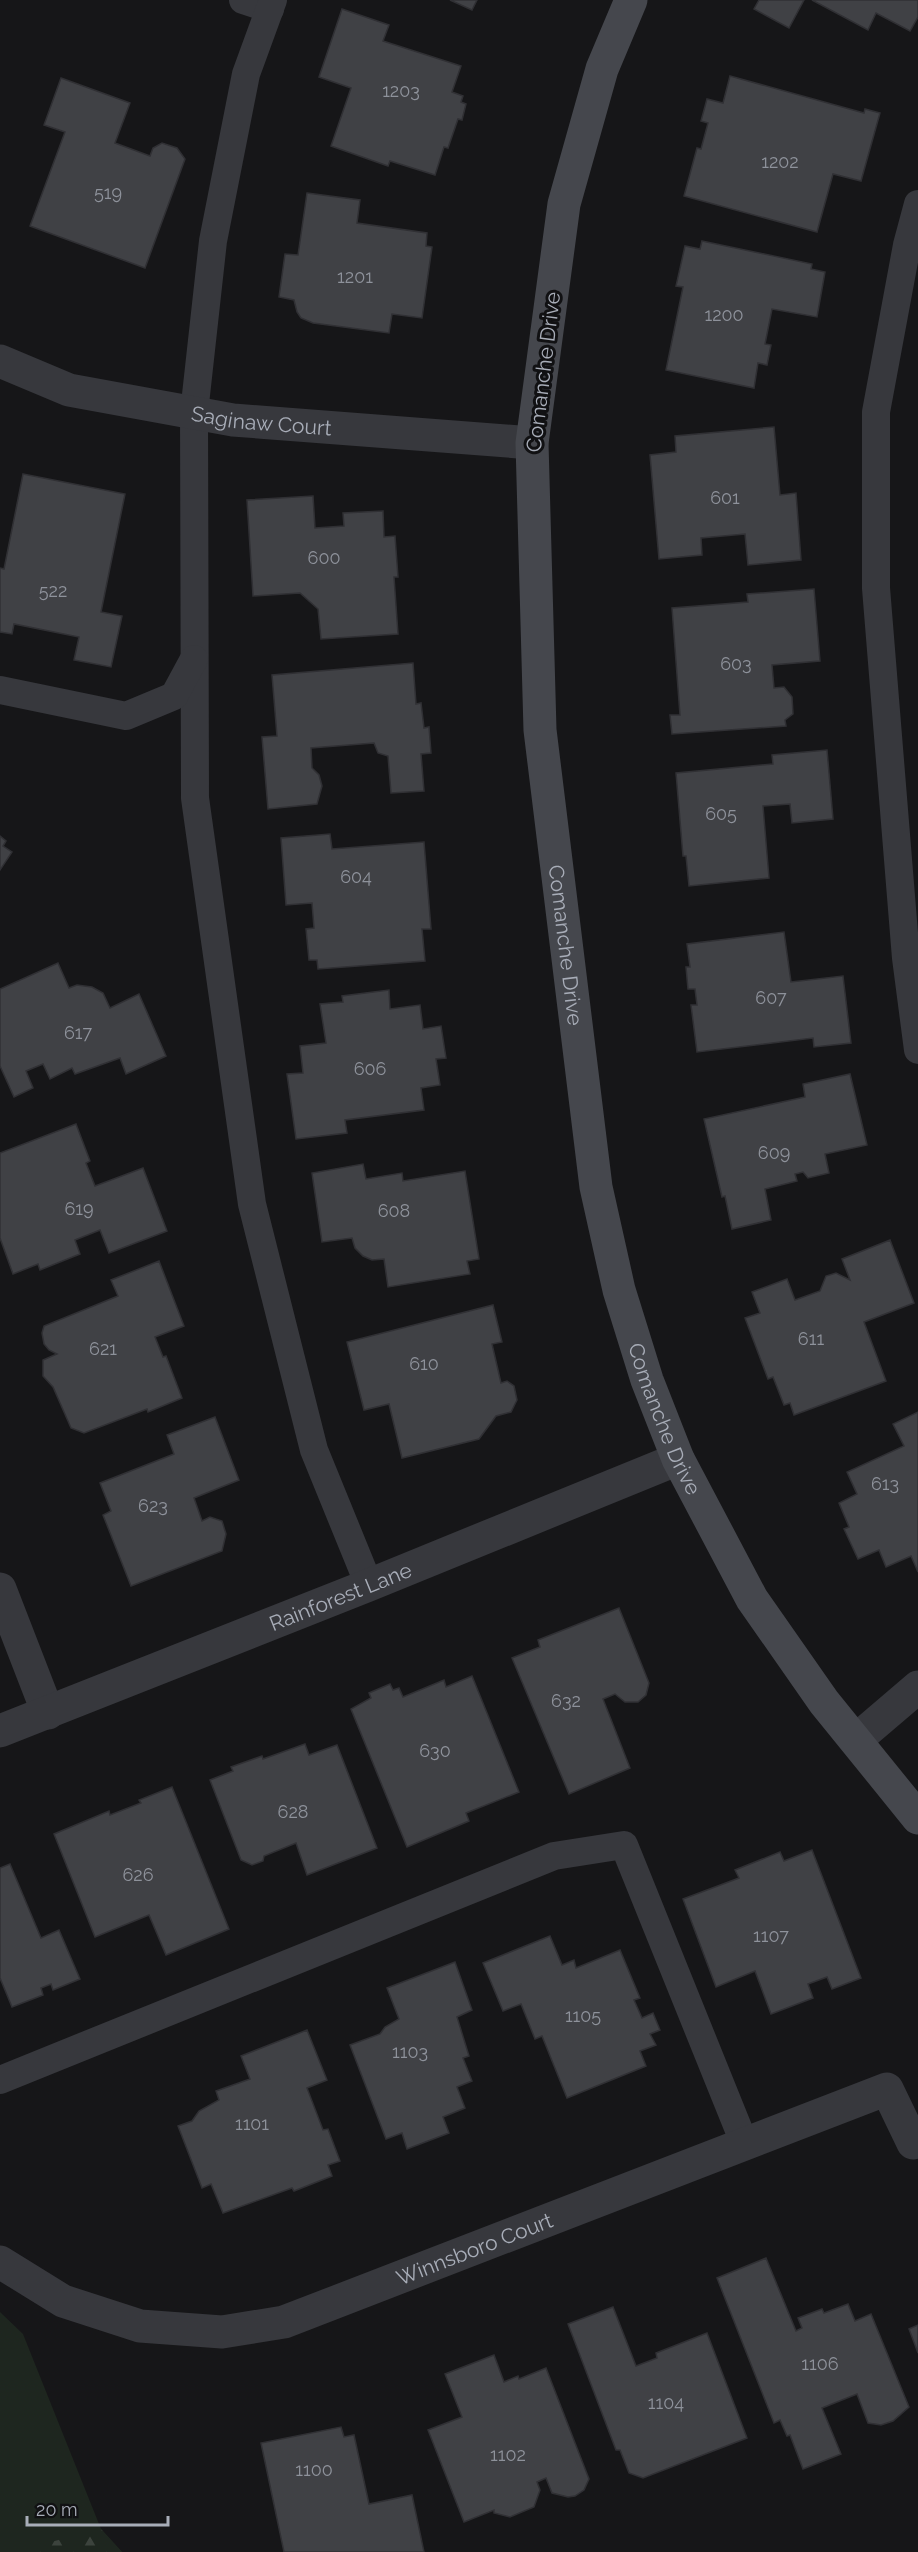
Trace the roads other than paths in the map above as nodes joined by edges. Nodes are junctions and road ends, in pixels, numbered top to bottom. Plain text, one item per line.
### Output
1 (243, 0) edge
2 (631, 0) edge
3 (272, 4) edge
4 (918, 204) edge
5 (0, 361) edge
6 (194, 413) junction
7 (532, 443) junction
8 (195, 658) junction
9 (0, 690) edge
10 (918, 1050) edge
11 (678, 1459) junction
12 (369, 1586) junction
13 (0, 1588) edge
14 (918, 1688) edge
15 (48, 1713) junction
16 (0, 1731) edge
17 (856, 1740) junction
18 (918, 1818) edge
19 (0, 2080) edge
20 (913, 2143) dead end
21 (745, 2145) junction
22 (0, 2262) edge

1 - 3 lane
2 - 7 street, Comanche Drive
3 - 6 lane
4 - 10 lane
5 - 6 street, Saginaw Court
6 - 7 street, Saginaw Court
6 - 8 lane
7 - 11 street, Comanche Drive
8 - 9 lane
8 - 12 lane
11 - 12 street, Rainforest Lane
11 - 17 street, Comanche Drive
12 - 15 street, Rainforest Lane
13 - 15 street
14 - 17 street
15 - 16 street, Rainforest Lane
17 - 18 street, Comanche Drive
19 - 21 lane
20 - 21 street, Winnsboro Court
21 - 22 street, Winnsboro Court

